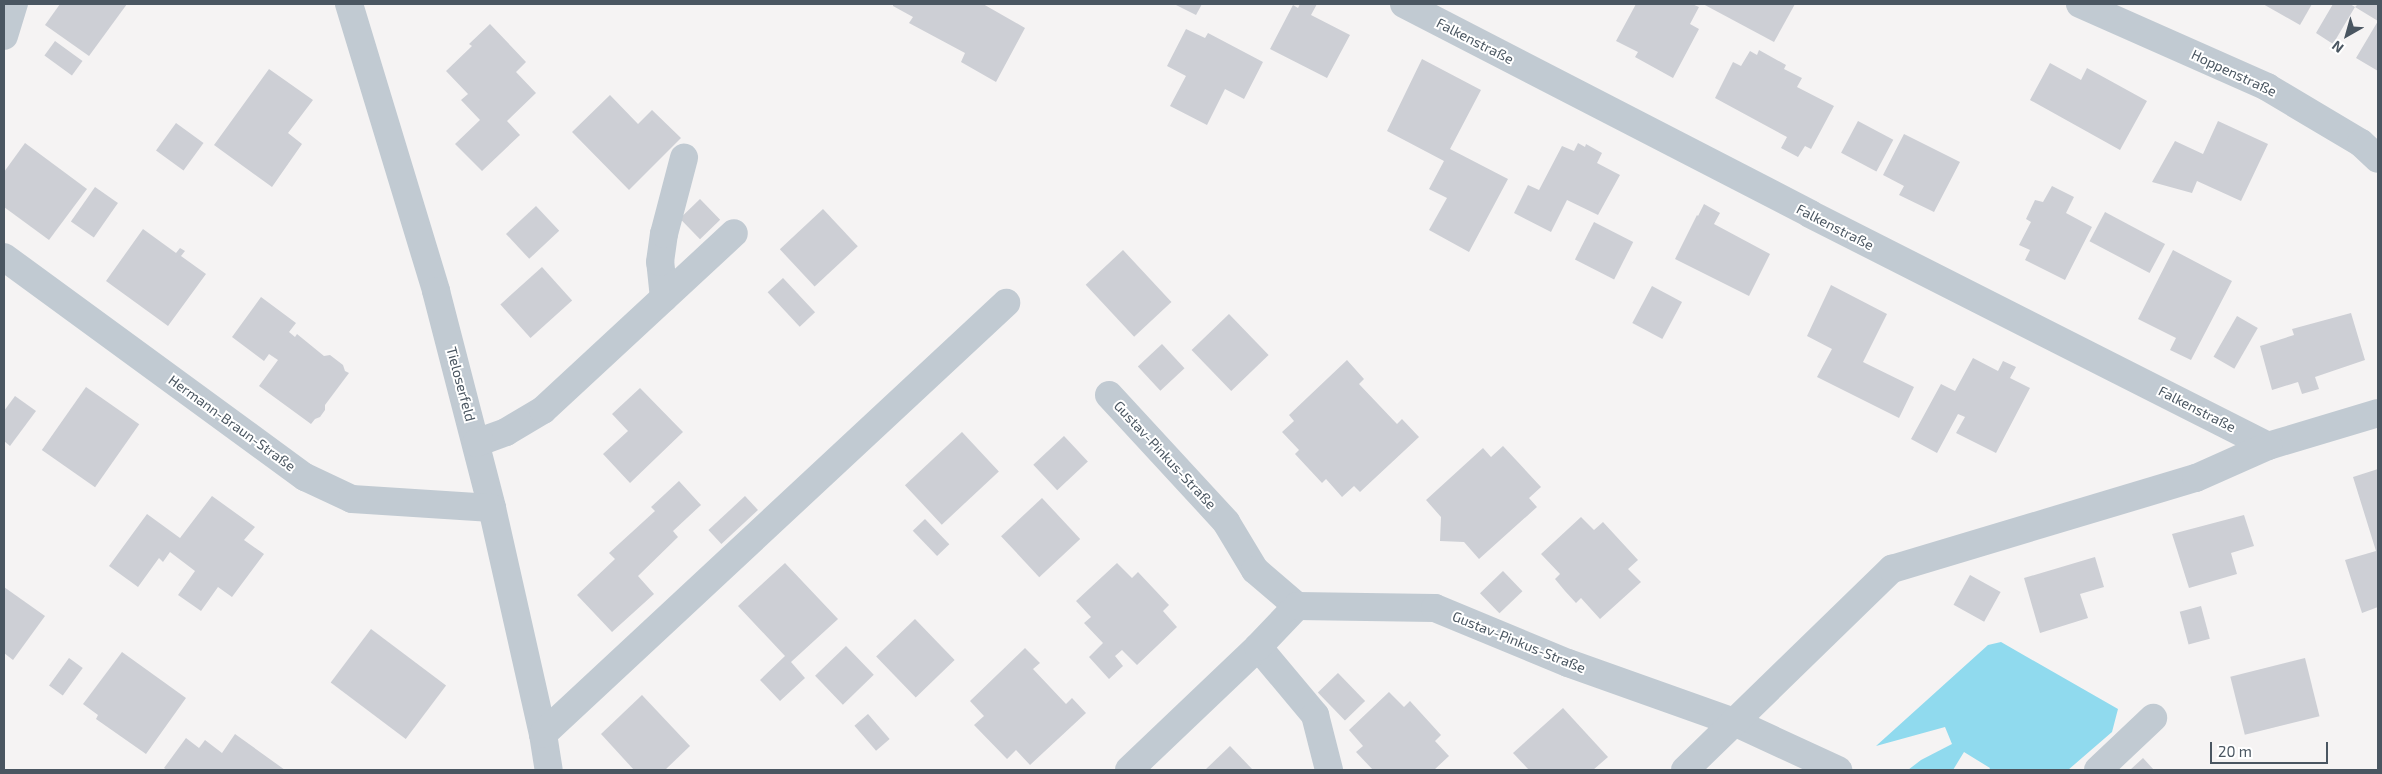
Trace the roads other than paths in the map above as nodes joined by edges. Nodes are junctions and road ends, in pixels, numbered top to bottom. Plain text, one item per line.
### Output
1 (14, 4) edge
2 (349, 4) edge
3 (1404, 4) edge
4 (2080, 4) edge
5 (4, 36) edge
6 (684, 158) dead end
7 (2378, 159) edge
8 (734, 233) dead end
9 (4, 257) edge
10 (664, 298) junction
11 (1006, 303) dead end
12 (1109, 395) dead end
13 (2378, 413) edge
14 (476, 443) junction
15 (2268, 446) junction
16 (492, 508) junction
17 (1297, 606) junction
18 (1258, 647) junction
19 (2153, 718) dead end
20 (1734, 722) junction
21 (543, 734) junction
22 (549, 770) edge
23 (1129, 770) edge
24 (1329, 770) edge
25 (1685, 770) edge
26 (1838, 770) edge
27 (2098, 770) edge

1 - 5 street
2 - 14 street, Tieloserfeld
3 - 15 street, Falkenstraße
4 - 7 street, Hoppenstraße
6 - 10 street
8 - 10 street
9 - 16 street, Hermann-Braun-Straße
10 - 14 street
11 - 21 street
12 - 17 street, Gustav-Pinkus-Straße
13 - 15 street
14 - 16 street, Tieloserfeld
15 - 20 street
16 - 21 street, Tieloserfeld
17 - 18 street
17 - 20 street, Gustav-Pinkus-Straße
18 - 23 street
18 - 24 street
19 - 27 street
20 - 25 street
20 - 26 street, Gustav-Pinkus-Straße
21 - 22 street, Tieloserfeld

